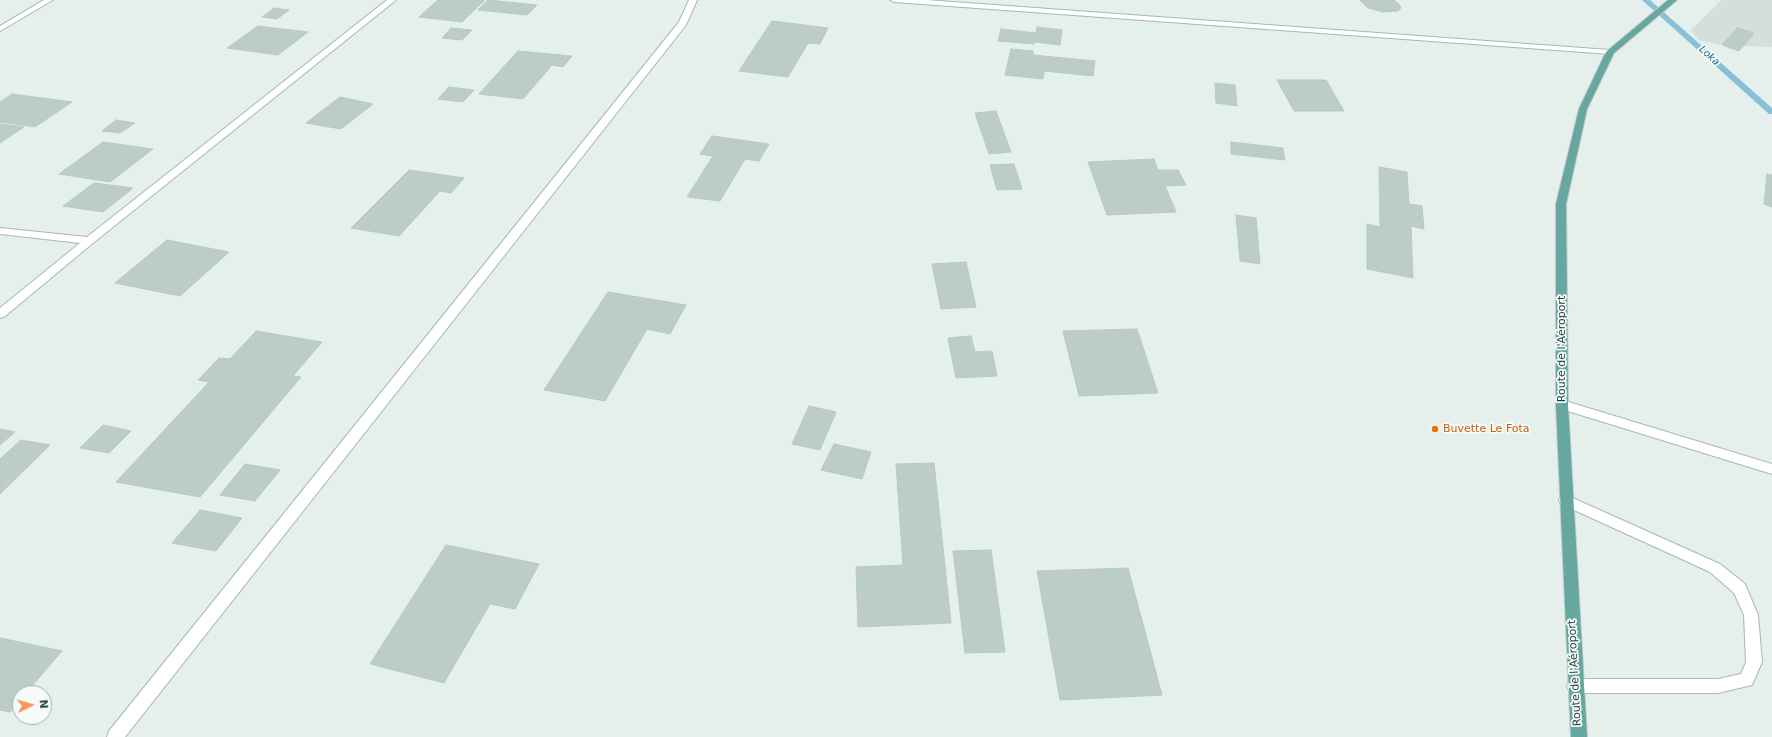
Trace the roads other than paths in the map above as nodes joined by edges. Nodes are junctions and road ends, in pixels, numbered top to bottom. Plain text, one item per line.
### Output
1 (49, 0) edge
2 (392, 0) edge
3 (693, 0) edge
4 (894, 0) edge
5 (1673, 0) edge
6 (975, 3) edge
7 (0, 29) edge
8 (1610, 52) junction
9 (0, 231) edge
10 (89, 241) junction
11 (0, 314) edge
12 (1562, 405) junction
13 (1772, 469) edge
14 (1566, 500) junction
15 (1575, 686) junction
16 (115, 737) edge
17 (1578, 737) edge

1 - 7 street
2 - 10 street
3 - 16 street
4 - 6 street
5 - 8 main road, Route de l'Aéroport
6 - 8 street
8 - 12 main road, Route de l'Aéroport
9 - 10 street
10 - 11 street
12 - 13 street
12 - 14 main road, Route de l'Aéroport
14 - 15 main road, Route de l'Aéroport
14 - 15 street
15 - 17 main road, Route de l'Aéroport

